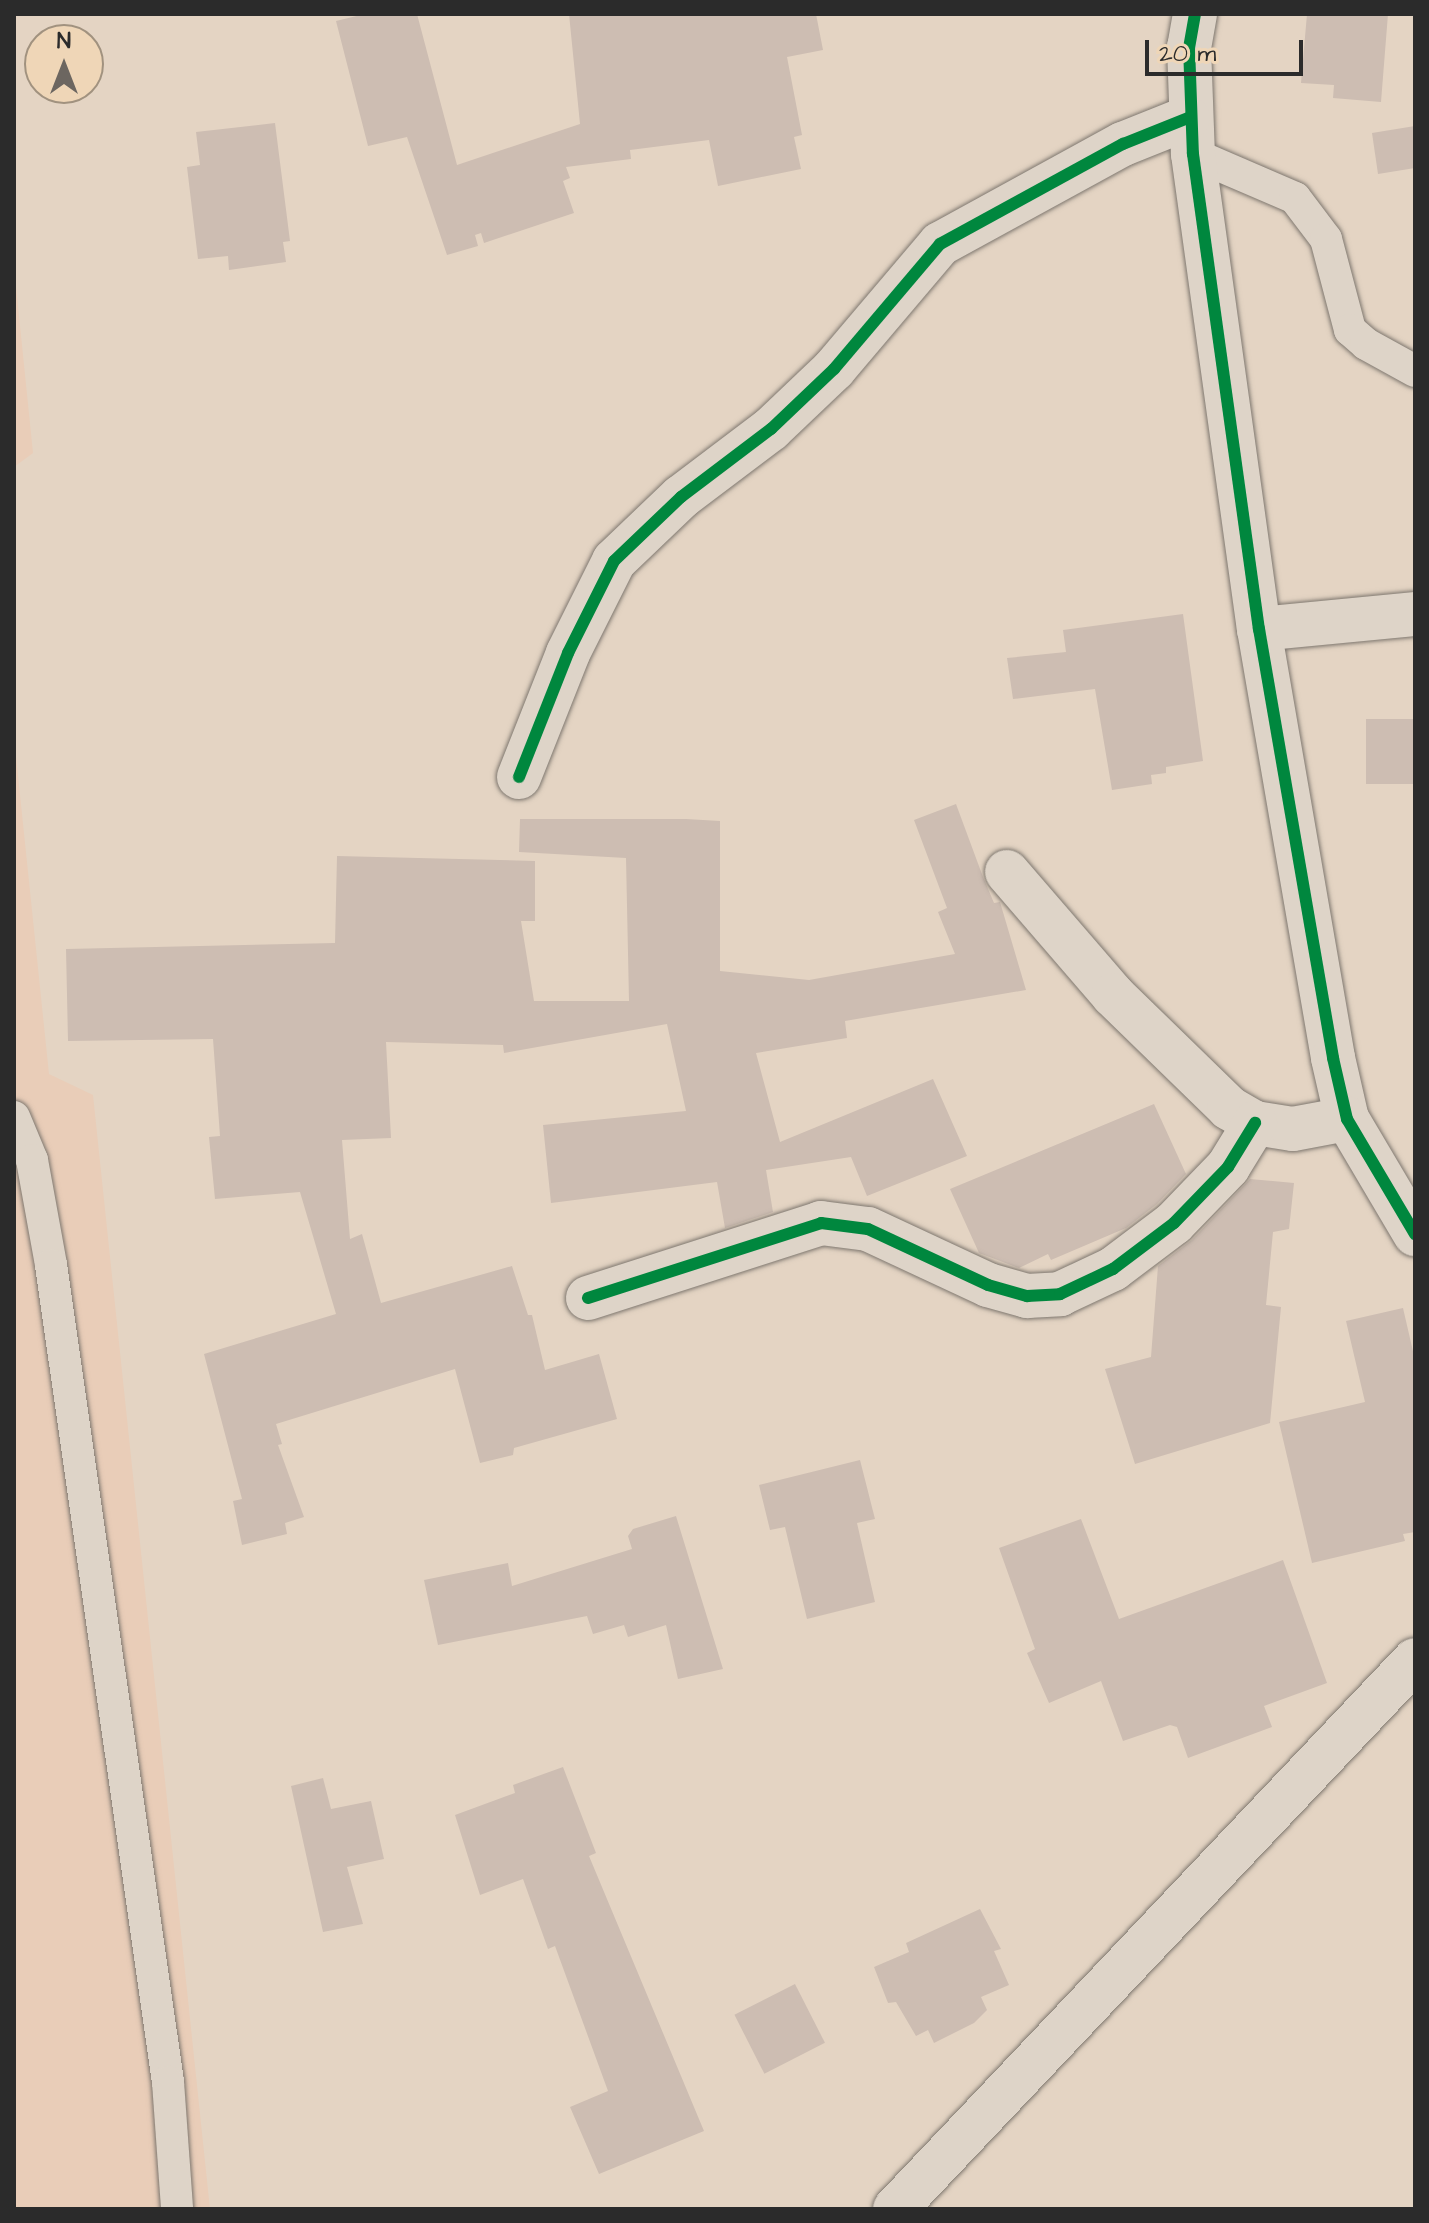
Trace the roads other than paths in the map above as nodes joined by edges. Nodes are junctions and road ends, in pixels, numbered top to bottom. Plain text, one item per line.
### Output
1 (1195, 14) edge
2 (1190, 136) junction
3 (1415, 371) edge
4 (1415, 614) edge
5 (1259, 629) junction
6 (519, 777) dead end
7 (1007, 872) dead end
8 (14, 1117) edge
9 (1347, 1119) junction
10 (1255, 1123) junction
11 (1415, 1234) edge
12 (588, 1298) dead end
13 (1415, 1660) edge
14 (177, 2209) edge
15 (895, 2209) edge

1 - 2 street
2 - 3 lane
2 - 5 street
2 - 6 street
4 - 5 street
5 - 9 street
7 - 10 street
8 - 14 lane
9 - 10 street
9 - 11 street
10 - 12 street
13 - 15 street

